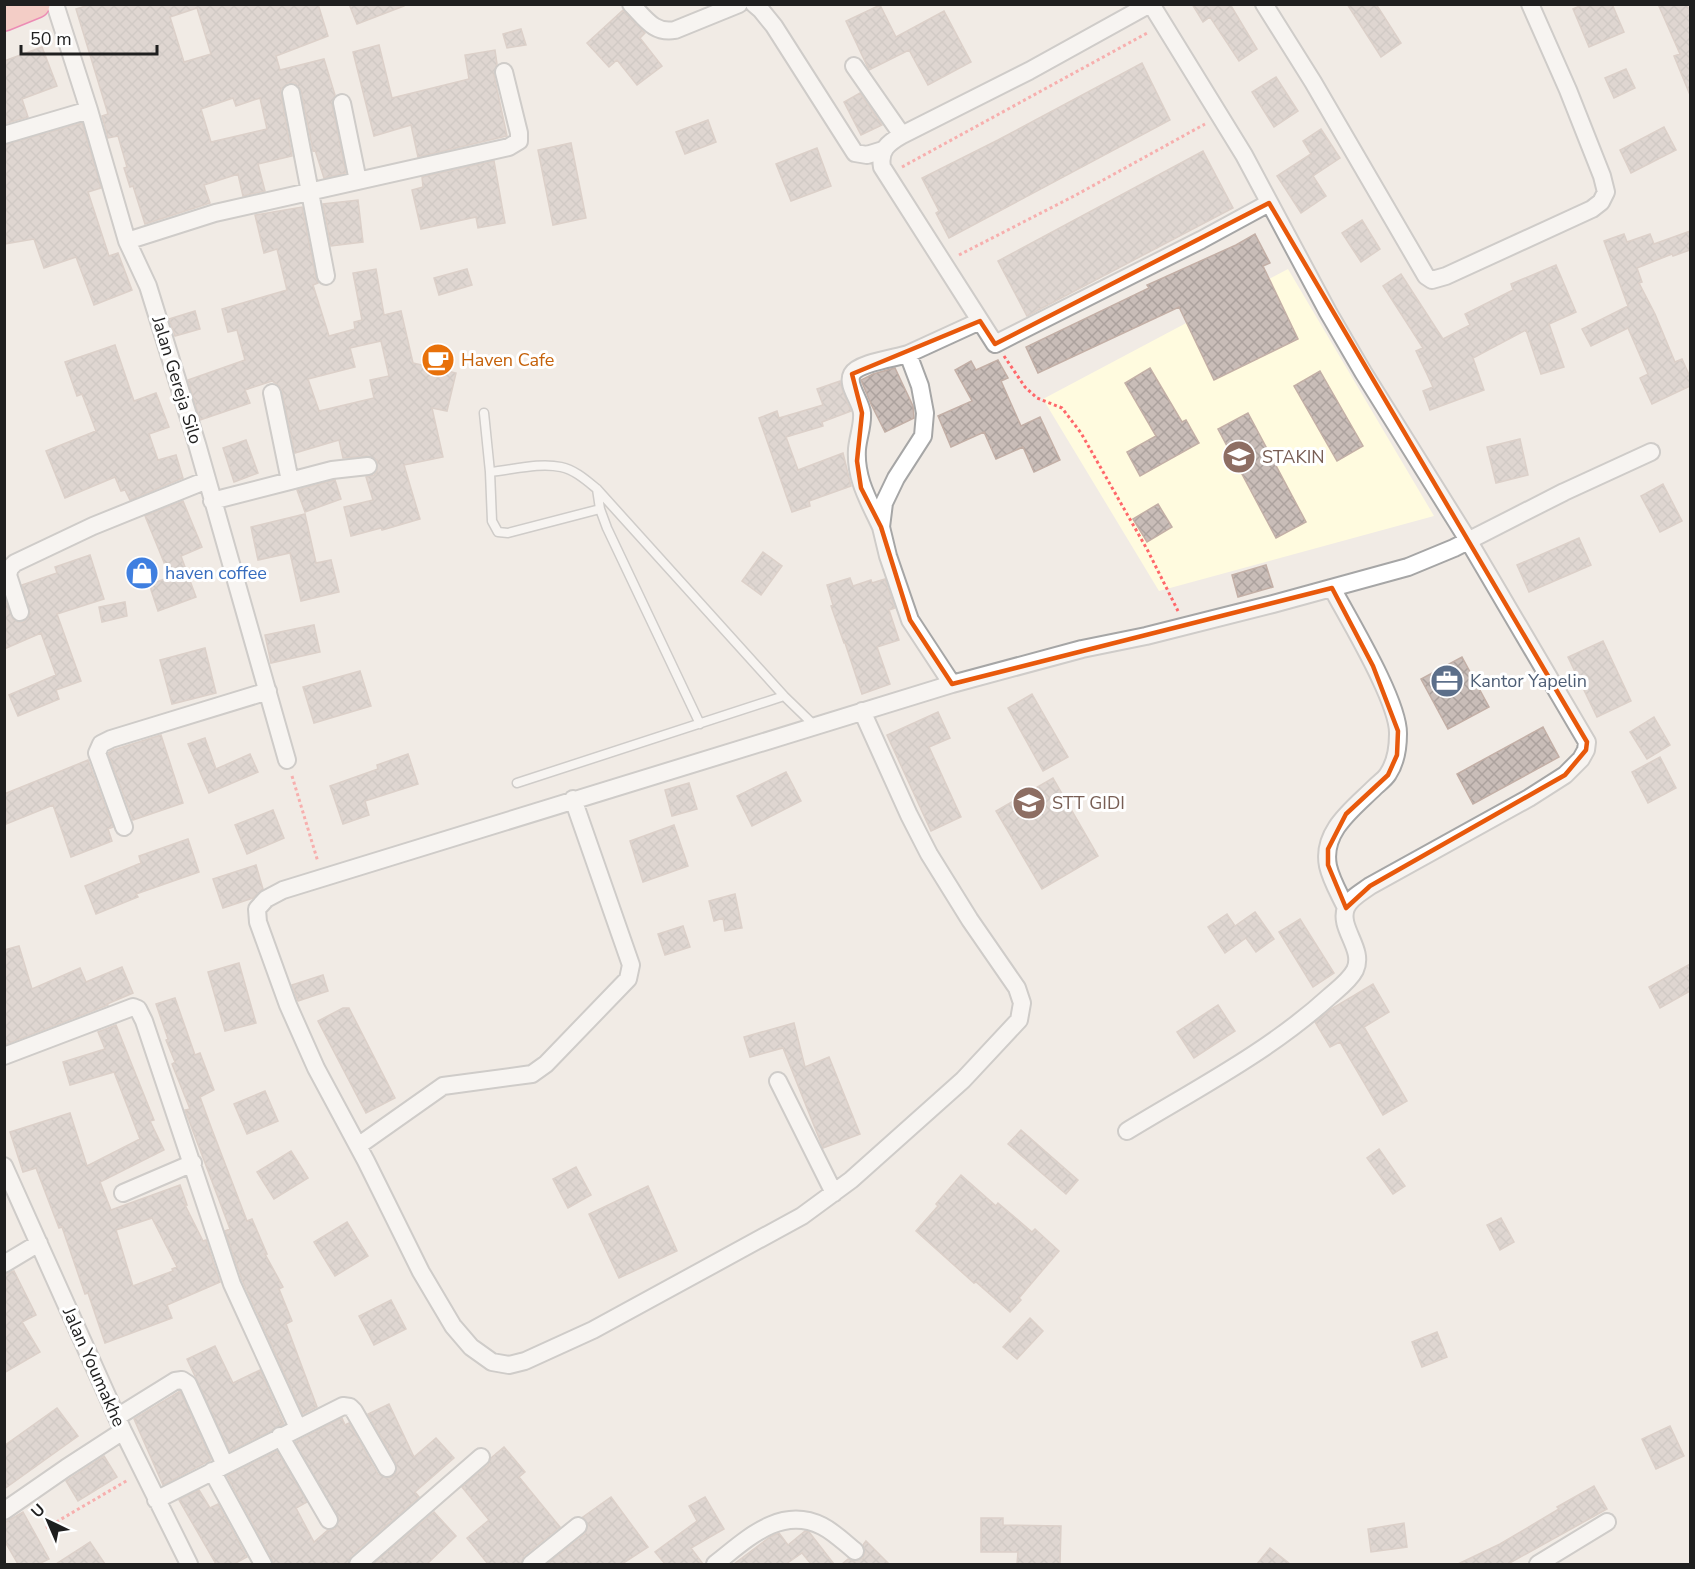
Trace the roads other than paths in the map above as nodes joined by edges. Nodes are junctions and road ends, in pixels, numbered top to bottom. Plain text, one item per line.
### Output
1 (36, 4) edge
2 (55, 4) edge
3 (631, 4) edge
4 (739, 4) edge
5 (754, 4) edge
6 (1151, 4) edge
7 (1264, 4) edge
8 (1530, 4) edge
9 (4, 16) edge
10 (854, 66) dead end
11 (504, 72) dead end
12 (291, 93) dead end
13 (342, 104) dead end
14 (89, 110) junction
15 (4, 135) edge
16 (902, 135) junction
17 (883, 150) junction
18 (357, 181) junction
19 (310, 191) junction
20 (1269, 203) junction
21 (127, 241) junction
22 (326, 276) dead end
23 (980, 321) junction
24 (908, 354) junction
25 (272, 393) dead end
26 (484, 412) dead end
27 (1651, 452) dead end
28 (368, 466) dead end
29 (490, 472) junction
30 (207, 480) junction
31 (290, 481) junction
32 (597, 489) junction
33 (212, 501) junction
34 (600, 509) junction
35 (881, 527) junction
36 (1468, 540) junction
37 (1332, 588) junction
38 (20, 612) dead end
39 (952, 684) junction
40 (268, 691) junction
41 (784, 696) junction
42 (862, 711) junction
43 (700, 724) junction
44 (820, 724) junction
45 (287, 760) road end
46 (517, 783) dead end
47 (573, 799) junction
48 (124, 827) dead end
49 (1346, 908) junction
50 (4, 1056) edge
51 (778, 1080) dead end
52 (1127, 1131) dead end
53 (358, 1146) junction
54 (193, 1164) junction
55 (4, 1166) edge
56 (123, 1193) dead end
57 (834, 1193) junction
58 (39, 1243) junction
59 (4, 1264) edge
60 (120, 1424) junction
61 (298, 1428) junction
62 (280, 1436) junction
63 (481, 1457) dead end
64 (218, 1468) junction
65 (387, 1468) dead end
66 (156, 1500) junction
67 (4, 1511) edge
68 (329, 1520) dead end
69 (1607, 1522) dead end
70 (578, 1526) dead end
71 (855, 1551) dead end
72 (722, 1562) edge
73 (189, 1564) edge
74 (263, 1564) edge
75 (358, 1564) edge
76 (531, 1564) edge
77 (1538, 1564) edge

1 - 9 highway
2 - 14 street, Jalan Gereja Silo
3 - 4 street
5 - 17 street
6 - 16 street
6 - 20 street
7 - 8 street
10 - 16 street
11 - 18 street
12 - 19 street
13 - 18 street
14 - 15 street
14 - 21 street, Jalan Gereja Silo
16 - 17 street
17 - 23 street
18 - 19 street
19 - 21 street
19 - 22 street
20 - 23 street
20 - 36 street
21 - 30 street, Jalan Gereja Silo
23 - 24 street
24 - 35 street
24 - 35 street
25 - 31 street
26 - 29 lane
27 - 36 street
28 - 31 street
29 - 32 lane
29 - 34 lane
30 - 33 street, Jalan Gereja Silo
30 - 38 street
31 - 33 street
32 - 34 lane
32 - 41 lane
33 - 40 street, Jalan Gereja Silo
34 - 43 lane
35 - 39 street
36 - 37 street
36 - 49 street
37 - 39 street
37 - 49 street
39 - 42 street
40 - 45 street, Jalan Gereja Silo
40 - 48 street
41 - 43 lane
41 - 44 lane
42 - 44 street
42 - 57 street
43 - 46 lane
44 - 47 street
47 - 53 street
47 - 53 street
49 - 52 street
50 - 54 street
51 - 57 street
53 - 57 street
54 - 56 street
54 - 61 street
55 - 58 street, Jalan Youmakhe
58 - 59 street
58 - 60 street, Jalan Youmakhe
60 - 64 street
60 - 66 street, Jalan Youmakhe
60 - 67 street
61 - 62 street
61 - 65 street
62 - 64 street
62 - 68 street
63 - 75 street
64 - 66 street
64 - 74 street
66 - 73 street, Jalan Youmakhe
69 - 77 street
70 - 76 street
71 - 72 street

